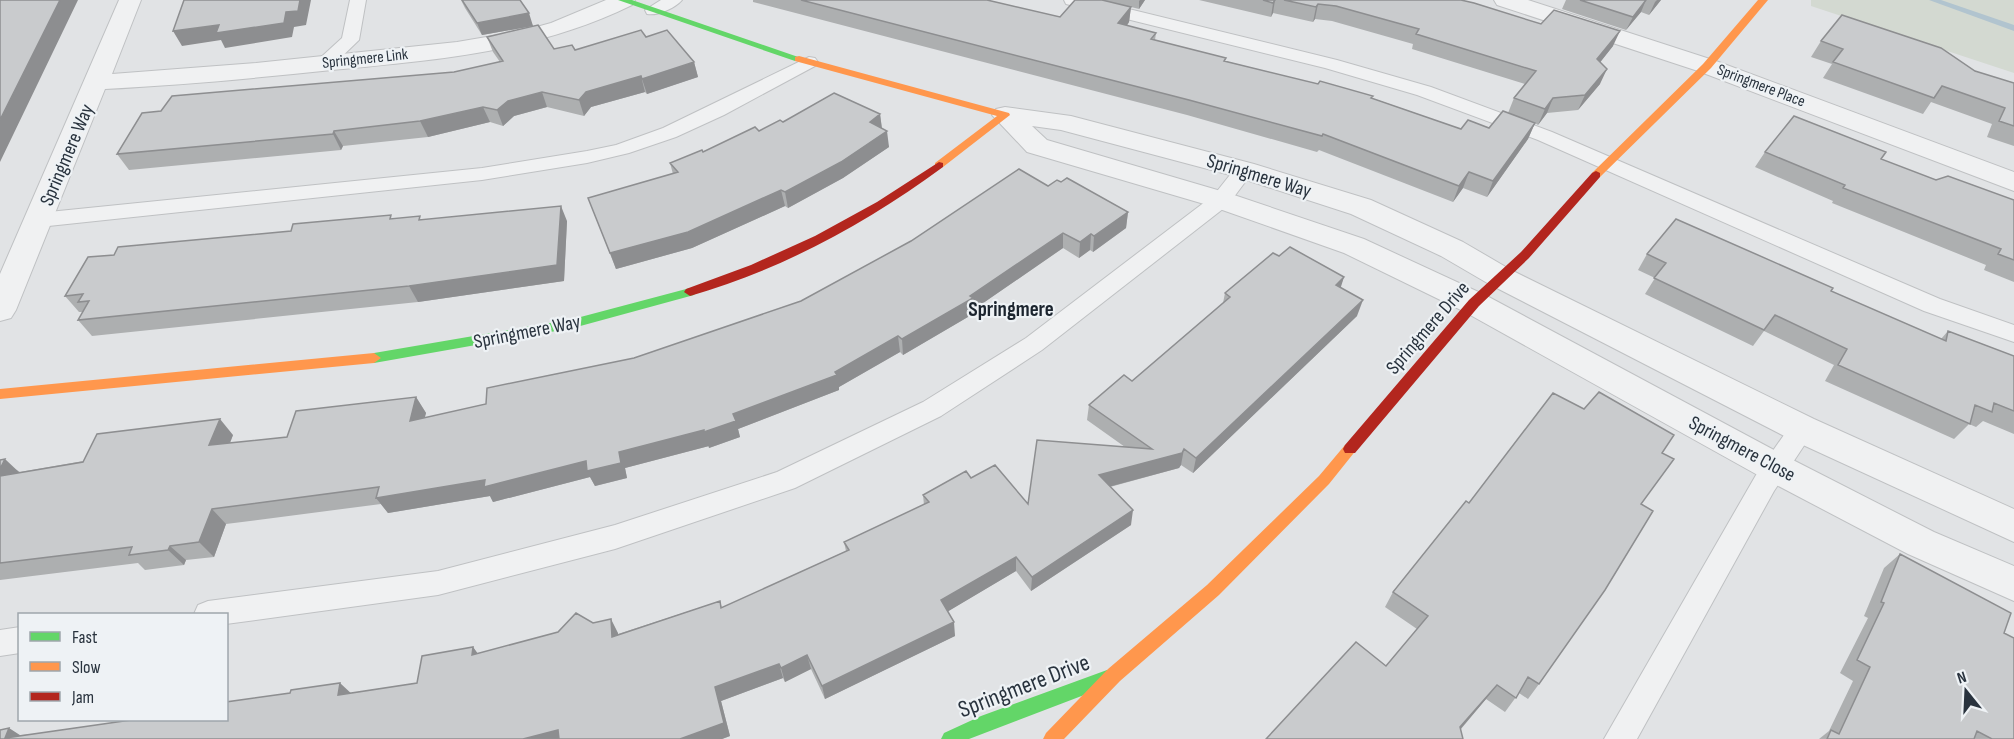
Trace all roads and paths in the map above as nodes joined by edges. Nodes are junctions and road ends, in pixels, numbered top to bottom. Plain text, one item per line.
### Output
1 (130, 0) edge
2 (358, 0) edge
3 (623, 0) edge
4 (674, 0) edge
5 (1072, 0) edge
6 (1505, 0) edge
7 (1763, 0) edge
8 (653, 10) junction
9 (809, 62) junction
10 (325, 63) junction
11 (1707, 66) junction
12 (97, 82) junction
13 (1005, 115) junction
14 (1607, 164) junction
15 (1244, 170) junction
16 (2014, 182) edge
17 (1221, 200) junction
18 (39, 220) junction
19 (1500, 277) junction
20 (1474, 303) junction
21 (0, 310) edge
22 (2014, 334) edge
23 (0, 394) edge
24 (1802, 429) junction
25 (1776, 468) junction
26 (2014, 526) edge
27 (2014, 584) edge
28 (222, 613) edge
29 (18, 640) edge
30 (0, 643) edge
31 (1114, 675) junction
32 (950, 739) edge
33 (1052, 739) edge
34 (1620, 739) edge

1 - 12 street, Springmere Way
2 - 10 lane
3 - 8 street, Springmere Way
3 - 10 street, Springmere Link
4 - 8 lane
5 - 14 lane
6 - 11 street, Springmere Place
7 - 11 street, Springmere Drive
8 - 9 street, Springmere Way
9 - 13 street, Springmere Way
9 - 18 lane
10 - 12 street, Springmere Link
11 - 14 street, Springmere Drive
11 - 16 street, Springmere Place
12 - 18 street, Springmere Way
13 - 15 street, Springmere Way
13 - 17 street, Springmere Way
13 - 23 street, Springmere Way
14 - 19 street, Springmere Drive
14 - 22 lane
15 - 17 lane
15 - 19 street, Springmere Way
17 - 20 street, Springmere Way
17 - 28 lane
18 - 21 street, Springmere Way
19 - 20 street, Springmere Drive
19 - 24 street
20 - 25 street, Springmere Close
20 - 31 street, Springmere Drive
24 - 25 lane
24 - 26 street
25 - 27 street, Springmere Close
25 - 34 lane
29 - 30 lane
31 - 32 street, Springmere Drive
31 - 33 street, Springmere Drive

